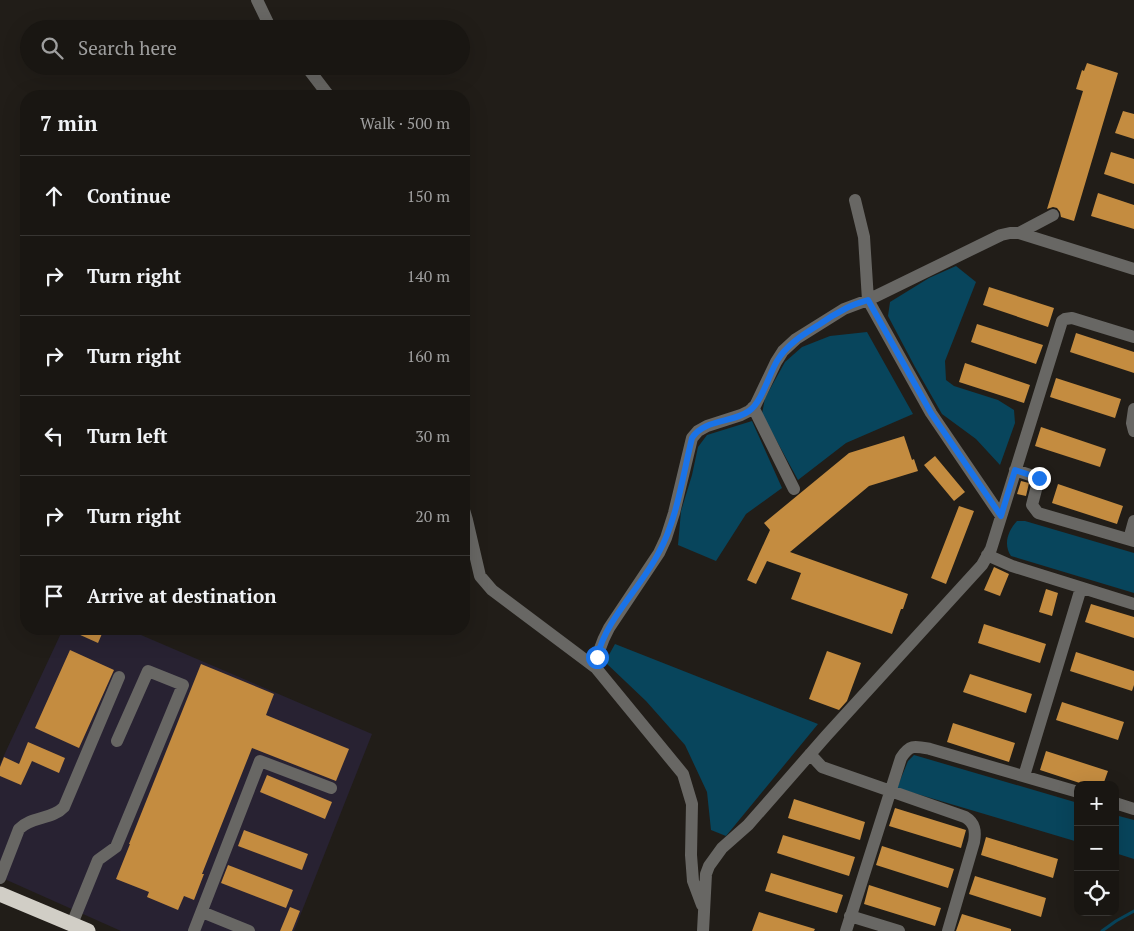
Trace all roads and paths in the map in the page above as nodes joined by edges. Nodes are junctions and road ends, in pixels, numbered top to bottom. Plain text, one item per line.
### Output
1 (257, 0) edge
2 (267, 20) edge
3 (313, 75) edge
4 (324, 90) edge
5 (855, 200) dead end
6 (1053, 215) dead end
7 (1019, 233) junction
8 (1134, 269) edge
9 (868, 300) junction
10 (1134, 337) edge
11 (753, 407) junction
12 (1134, 409) edge
13 (1134, 431) edge
14 (1015, 470) junction
15 (794, 489) dead end
16 (1001, 516) junction
17 (1134, 521) edge
18 (470, 533) edge
19 (1131, 540) edge
20 (987, 555) junction
21 (1081, 588) junction
22 (1134, 604) edge
23 (596, 668) junction
24 (119, 677) dead end
25 (117, 741) dead end
26 (810, 754) junction
27 (1024, 776) junction
28 (331, 788) dead end
29 (1074, 791) edge
30 (890, 792) junction
31 (1119, 804) edge
32 (1134, 809) edge
33 (0, 878) edge
34 (0, 894) edge
35 (704, 911) junction
36 (202, 912) junction
37 (850, 916) junction
38 (72, 924) junction
39 (88, 931) edge
40 (194, 931) edge
41 (249, 931) edge
42 (703, 931) edge
43 (846, 931) edge
44 (899, 931) edge
45 (948, 931) edge

1 - 2 street
3 - 4 street
5 - 9 street
6 - 7 street
7 - 8 street
7 - 9 street
9 - 11 street
9 - 16 street
10 - 14 street
11 - 15 street
11 - 23 street
12 - 13 street
14 - 16 street
14 - 19 street
16 - 20 street
17 - 19 street
18 - 23 street
20 - 21 street
20 - 26 street
21 - 22 street
21 - 27 street
23 - 35 street
24 - 33 street
25 - 38 street
26 - 30 street
26 - 35 street
27 - 29 street
27 - 30 street
28 - 36 street
30 - 37 street
30 - 45 street
31 - 32 street
34 - 38 highway
35 - 42 street
36 - 40 street
36 - 41 street
37 - 43 street
37 - 44 street
38 - 39 highway

